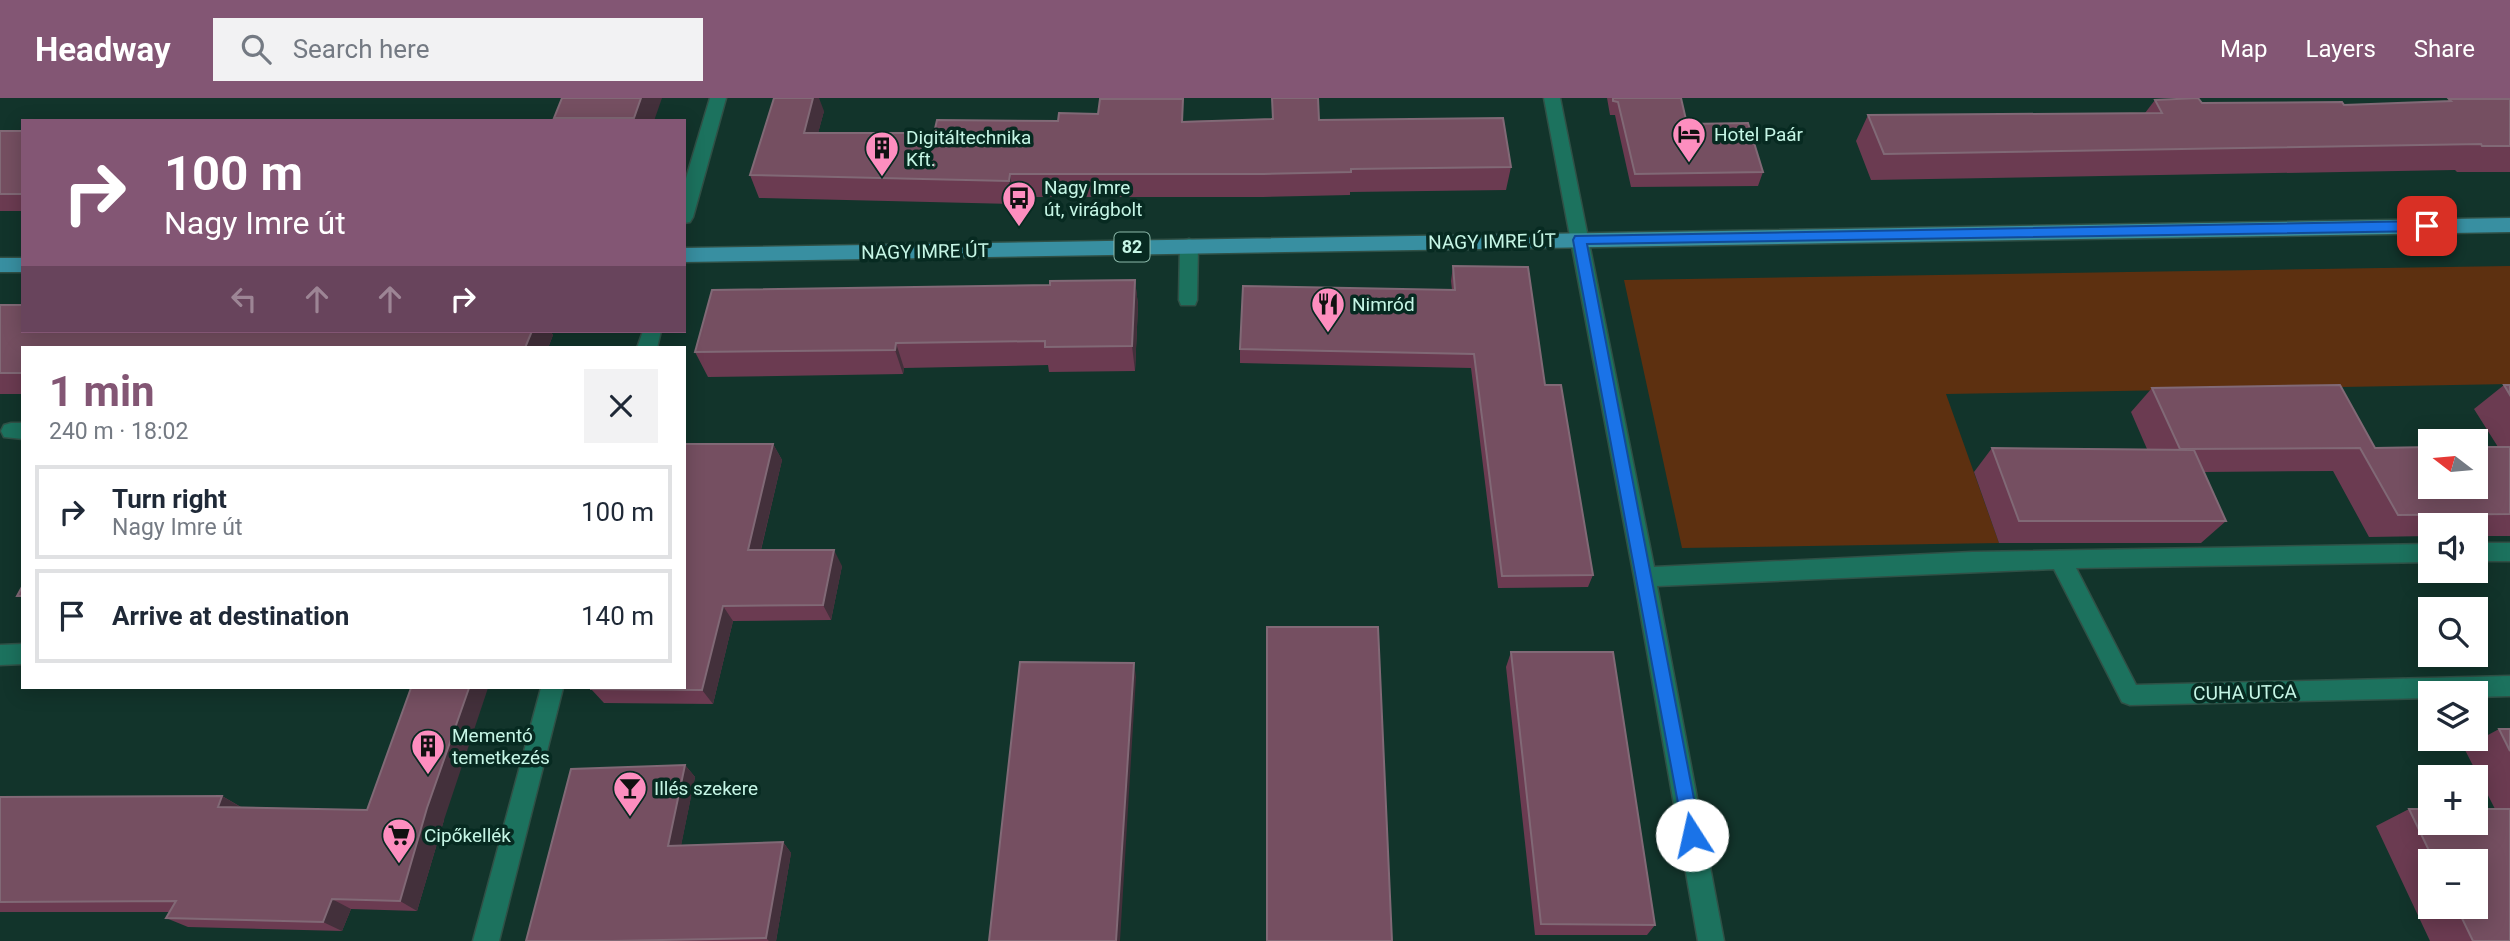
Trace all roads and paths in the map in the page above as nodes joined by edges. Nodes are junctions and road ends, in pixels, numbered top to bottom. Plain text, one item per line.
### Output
1 (718, 98) edge
2 (1552, 98) edge
3 (686, 210) edge
4 (2510, 225) edge
5 (1580, 240) junction
6 (1189, 246) junction
7 (686, 255) edge
8 (0, 265) edge
9 (21, 265) edge
10 (1188, 300) dead end
11 (2488, 552) edge
12 (2510, 552) edge
13 (2418, 553) edge
14 (2061, 561) junction
15 (1645, 577) junction
16 (0, 654) edge
17 (21, 654) edge
18 (2510, 686) edge
19 (552, 689) edge
20 (486, 941) edge
21 (1712, 941) edge

1 - 3 street
2 - 5 street
4 - 5 main road, NAGY IMRE ÚT / 82
5 - 6 main road, NAGY IMRE ÚT / 82
5 - 15 street
6 - 7 main road, NAGY IMRE ÚT / 82
6 - 10 street
8 - 9 main road
11 - 12 street
13 - 14 street
14 - 15 street
14 - 18 street, CUHA UTCA
15 - 21 street
16 - 17 street
19 - 20 street

